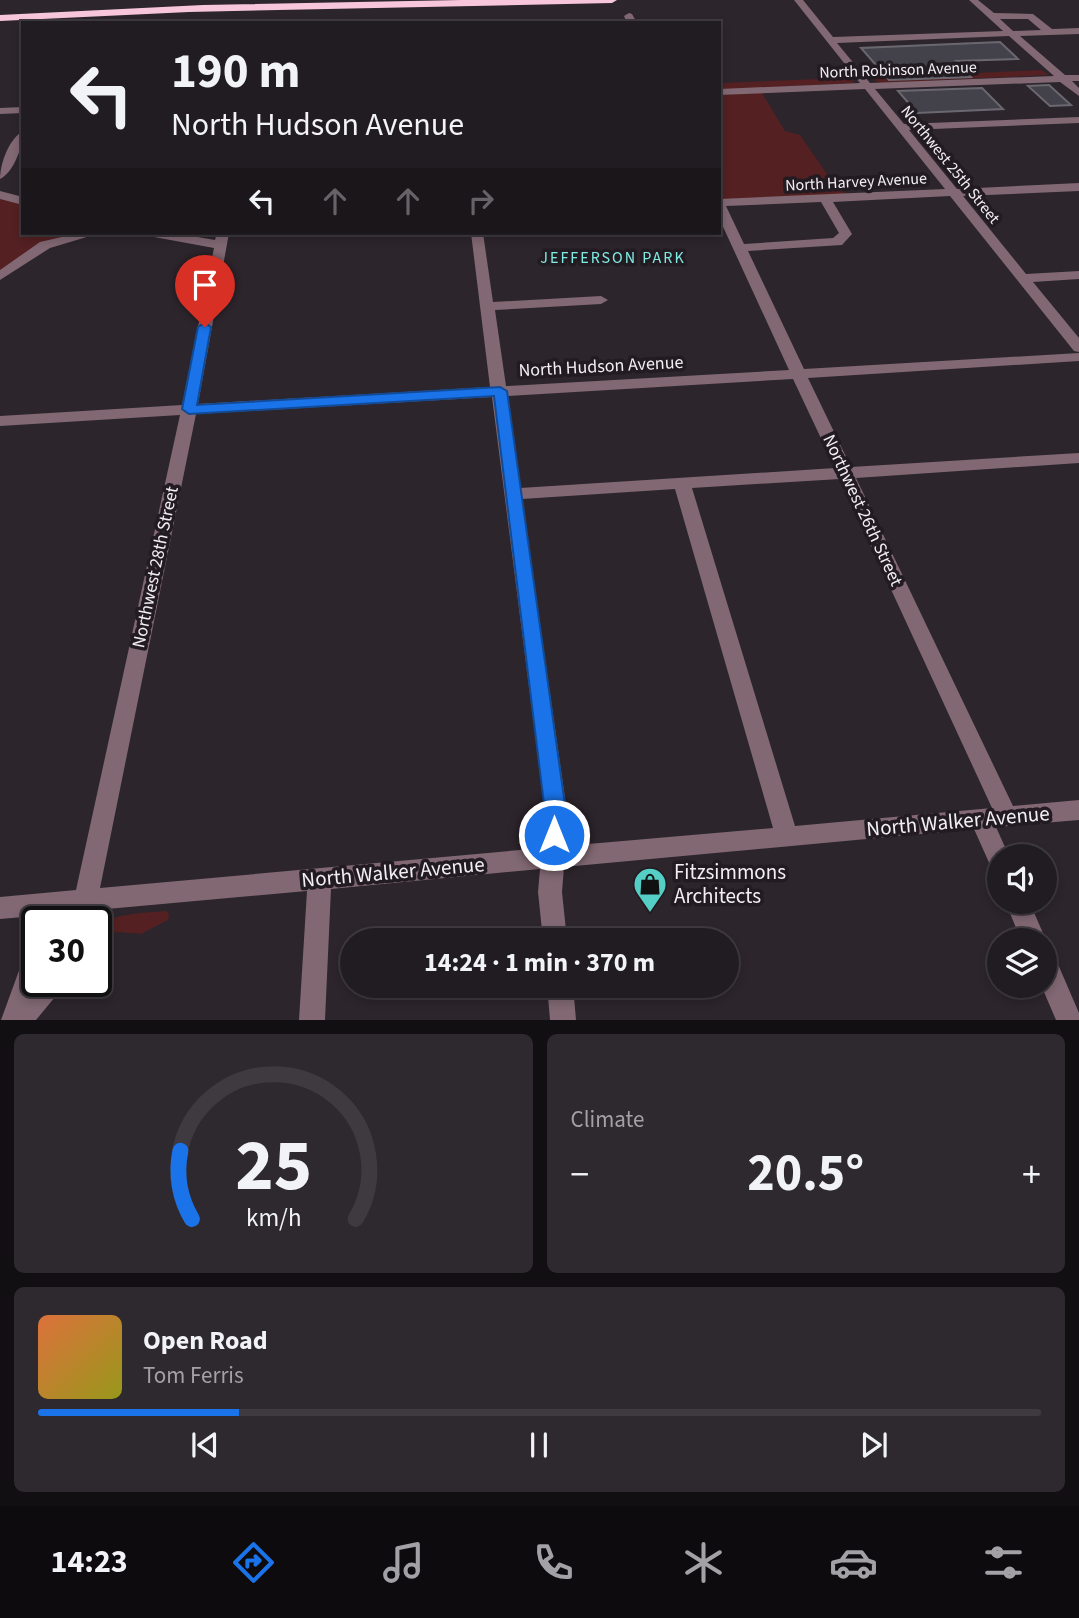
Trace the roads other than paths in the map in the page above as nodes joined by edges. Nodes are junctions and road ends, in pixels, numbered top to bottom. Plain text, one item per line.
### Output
1 (145, 0) edge
2 (387, 0) edge
3 (612, 0) edge
4 (798, 0) edge
5 (973, 0) edge
6 (0, 7) edge
7 (190, 9) junction
8 (992, 16) junction
9 (0, 18) edge
10 (1079, 31) edge
11 (1050, 32) junction
12 (1012, 33) junction
13 (830, 40) junction
14 (1069, 66) dead end
15 (1050, 67) junction
16 (1036, 68) dead end
17 (899, 73) dead end
18 (858, 75) junction
19 (1063, 78) junction
20 (1079, 78) edge
21 (721, 80) edge
22 (868, 86) junction
23 (721, 92) edge
24 (1079, 93) edge
25 (21, 110) edge
26 (0, 111) edge
27 (1079, 120) edge
28 (900, 127) junction
29 (21, 138) edge
30 (0, 175) edge
31 (1079, 187) edge
32 (953, 192) junction
33 (0, 195) edge
34 (825, 199) junction
35 (21, 200) edge
36 (721, 204) edge
37 (721, 208) edge
38 (86, 235) edge
39 (176, 235) edge
40 (477, 235) edge
41 (221, 239) edge
42 (740, 248) junction
43 (1079, 275) edge
44 (0, 276) edge
45 (1023, 278) junction
46 (601, 300) dead end
47 (488, 306) junction
48 (1079, 348) edge
49 (1079, 357) edge
50 (799, 373) junction
51 (500, 391) junction
52 (189, 409) junction
53 (0, 421) edge
54 (1079, 457) edge
55 (845, 473) junction
56 (682, 484) junction
57 (513, 494) junction
58 (1079, 810) edge
59 (1007, 817) junction
60 (981, 819) junction
61 (787, 837) junction
62 (992, 844) edge
63 (552, 858) junction
64 (320, 879) junction
65 (83, 906) edge
66 (112, 907) edge
67 (0, 908) edge
68 (21, 909) edge
69 (554, 928) edge
70 (1057, 988) edge
71 (24, 997) edge
72 (38, 997) edge
73 (561, 998) edge
74 (1071, 1015) edge
75 (17, 1020) edge
76 (312, 1020) edge
77 (563, 1020) edge

1 - 6 highway
2 - 7 highway
3 - 7 highway
4 - 13 street, Northwest 25th Street
5 - 8 street
7 - 9 highway
8 - 11 street
8 - 12 street
10 - 11 street
11 - 12 street
12 - 13 street
12 - 15 street
13 - 18 street, Northwest 25th Street
14 - 15 street
15 - 16 street
15 - 19 street
17 - 18 street, North Robinson Avenue
18 - 21 street, North Robinson Avenue
18 - 22 street, Northwest 25th Street
19 - 20 street, North Robinson Avenue
19 - 22 street, North Robinson Avenue
19 - 24 street
22 - 23 street, North Robinson Avenue
22 - 28 street, Northwest 25th Street
25 - 26 street
27 - 28 street
28 - 32 street, Northwest 25th Street
29 - 30 street
31 - 32 street, North Harvey Avenue
32 - 34 street, North Harvey Avenue
32 - 45 street, Northwest 25th Street
33 - 35 street
34 - 36 street, North Harvey Avenue
34 - 42 street
37 - 42 street, Northwest 26th Street
38 - 44 street
39 - 41 street
40 - 47 street
41 - 52 street, Northwest 28th Street
42 - 50 street, Northwest 26th Street
43 - 45 street
45 - 48 street, Northwest 25th Street
46 - 47 street
47 - 51 street
49 - 50 street, North Hudson Avenue
50 - 51 street, North Hudson Avenue
50 - 55 street, Northwest 26th Street
51 - 52 street, North Hudson Avenue
51 - 57 street
52 - 53 street, North Hudson Avenue
52 - 65 street, Northwest 28th Street
54 - 55 street
55 - 56 street
55 - 59 street, Northwest 26th Street
56 - 57 street
56 - 61 street
57 - 63 street
58 - 59 street, North Walker Avenue
59 - 60 street, North Walker Avenue
60 - 61 street, North Walker Avenue
60 - 62 street
61 - 63 street, North Walker Avenue
63 - 64 street, North Walker Avenue
63 - 69 street
64 - 66 street, North Walker Avenue
64 - 76 street
67 - 68 street, North Walker Avenue
70 - 74 street
71 - 75 street
72 - 75 street
73 - 77 street

